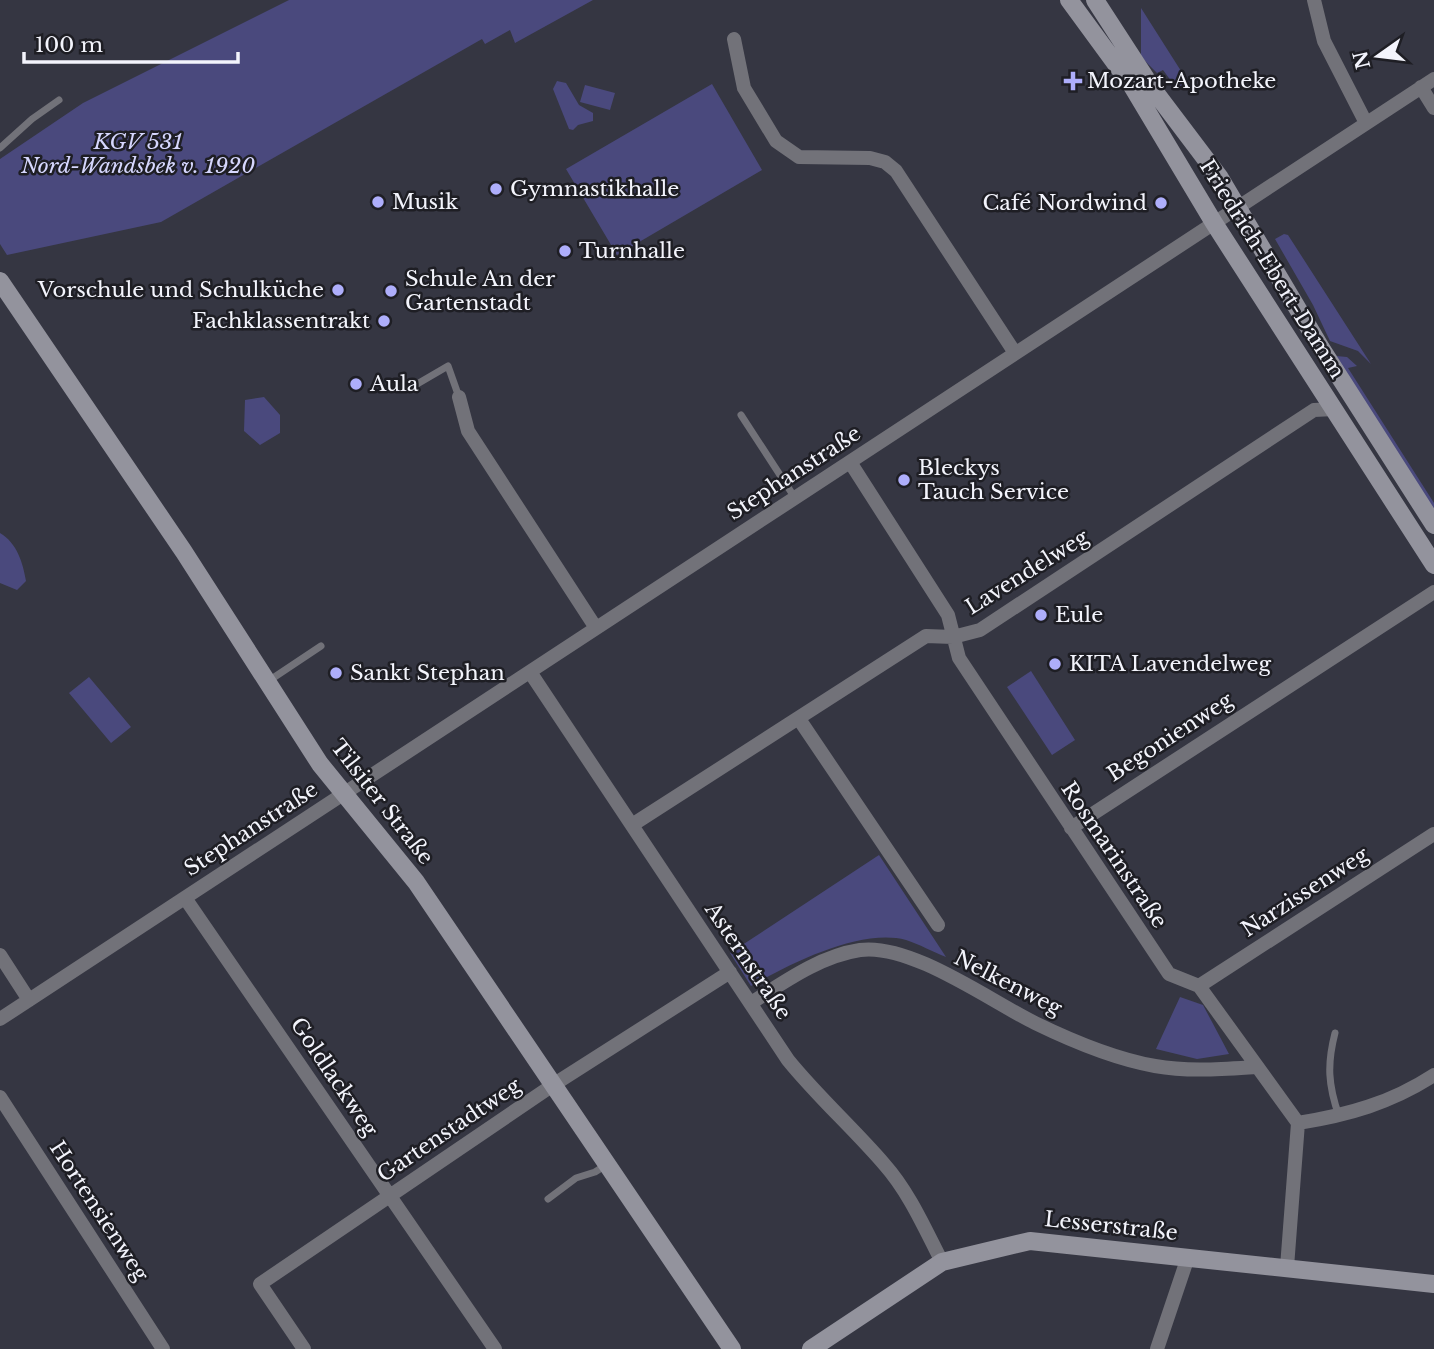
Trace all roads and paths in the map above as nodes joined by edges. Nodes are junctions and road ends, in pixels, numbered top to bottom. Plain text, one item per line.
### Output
1 (1069, 0) edge
2 (1095, 0) edge
3 (1314, 0) edge
4 (734, 39) dead end
5 (1434, 79) edge
6 (1420, 88) junction
7 (59, 100) dead end
8 (1434, 108) edge
9 (1366, 123) junction
10 (0, 148) edge
11 (1238, 207) junction
12 (1214, 223) junction
13 (0, 281) edge
14 (1015, 353) junction
15 (412, 387) dead end
16 (459, 397) joint
17 (1334, 409) junction
18 (741, 415) dead end
19 (850, 462) junction
20 (795, 498) junction
21 (1434, 525) edge
22 (1434, 565) edge
23 (1434, 592) edge
24 (596, 628) junction
25 (953, 637) junction
26 (321, 646) dead end
27 (530, 672) junction
28 (267, 682) junction
29 (799, 719) junction
30 (344, 792) junction
31 (632, 825) junction
32 (1071, 828) junction
33 (1434, 834) edge
34 (185, 898) junction
35 (938, 925) dead end
36 (0, 955) edge
37 (730, 972) junction
38 (1199, 986) junction
39 (29, 1000) junction
40 (751, 1003) junction
41 (0, 1019) edge
42 (1335, 1033) dead end
43 (1256, 1067) junction
44 (1434, 1075) edge
45 (553, 1085) junction
46 (0, 1097) edge
47 (1339, 1116) junction
48 (1298, 1123) junction
49 (607, 1164) junction
50 (390, 1195) junction
51 (548, 1199) dead end
52 (1188, 1256) junction
53 (942, 1262) junction
54 (1287, 1268) junction
55 (1434, 1284) edge
56 (163, 1349) edge
57 (304, 1349) edge
58 (495, 1349) edge
59 (732, 1349) edge
60 (811, 1349) edge
61 (1157, 1349) edge

1 - 12 main road, Friedrich-Ebert-Damm
2 - 11 main road, Friedrich-Ebert-Damm
3 - 9 street
4 - 14 street
5 - 6 street, Stephanstraße
6 - 8 street
6 - 9 street, Stephanstraße
7 - 10 lane
9 - 11 street, Stephanstraße
11 - 12 street, Stephanstraße
11 - 21 main road, Friedrich-Ebert-Damm
12 - 14 street, Stephanstraße
12 - 17 main road, Friedrich-Ebert-Damm
13 - 28 main road, Tilsiter Straße
14 - 19 street, Stephanstraße
15 - 16 lane
16 - 24 street
17 - 22 main road, Friedrich-Ebert-Damm
17 - 25 street, Lavendelweg
18 - 20 lane
19 - 20 street, Stephanstraße
19 - 25 street, Rosmarinstraße
20 - 24 street, Stephanstraße
23 - 32 street, Begonienweg
24 - 27 street, Stephanstraße
25 - 29 street, Lavendelweg
25 - 32 street, Rosmarinstraße
26 - 28 lane
27 - 30 street, Stephanstraße
27 - 31 street, Asternstraße
28 - 30 main road, Tilsiter Straße
29 - 31 street, Lavendelweg
29 - 35 street, Nelkenweg
30 - 34 street, Stephanstraße
30 - 45 main road, Tilsiter Straße
31 - 37 street, Asternstraße
32 - 38 street, Rosmarinstraße
33 - 38 street, Narzissenweg
34 - 39 street, Stephanstraße
34 - 50 street, Goldlackweg
36 - 39 street
37 - 40 street, Asternstraße
37 - 45 street, Gartenstadtweg
38 - 43 street
39 - 41 street, Stephanstraße
40 - 43 street, Nelkenweg
40 - 53 street, Asternstraße
42 - 47 lane
43 - 48 street
44 - 47 street
45 - 49 main road, Tilsiter Straße
45 - 50 street, Gartenstadtweg
46 - 56 street, Hortensienweg
47 - 48 street
48 - 54 street
49 - 51 lane
49 - 59 main road, Tilsiter Straße
50 - 57 street, Gartenstadtweg
50 - 58 street, Goldlackweg
52 - 53 main road, Lesserstraße
52 - 54 main road, Lesserstraße
52 - 61 street
53 - 60 main road, Lesserstraße
54 - 55 main road, Lesserstraße

